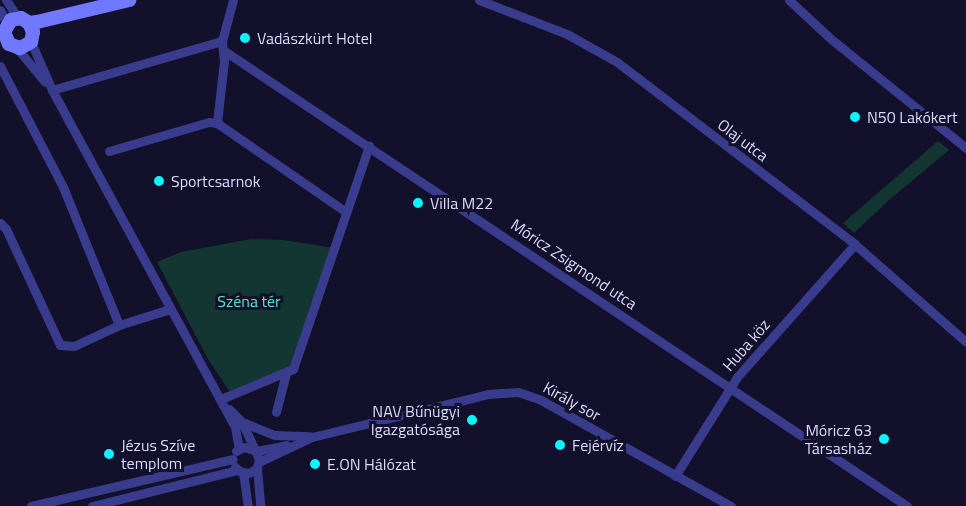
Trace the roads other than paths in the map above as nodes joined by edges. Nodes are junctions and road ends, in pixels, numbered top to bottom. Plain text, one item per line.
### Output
1 (6, 0) edge
2 (129, 0) edge
3 (233, 0) edge
4 (478, 0) edge
5 (789, 0) edge
6 (0, 10) edge
7 (18, 29) edge
8 (8, 45) edge
9 (223, 46) junction
10 (0, 66) edge
11 (52, 90) junction
12 (217, 123) junction
13 (369, 146) junction
14 (966, 148) edge
15 (109, 151) dead end
16 (346, 212) junction
17 (0, 223) edge
18 (855, 244) junction
19 (170, 309) junction
20 (119, 325) junction
21 (966, 342) edge
22 (286, 374) junction
23 (730, 386) junction
24 (221, 399) junction
25 (276, 412) dead end
26 (242, 422) junction
27 (312, 437) junction
28 (291, 445) junction
29 (239, 448) junction
30 (256, 451) junction
31 (233, 459) junction
32 (258, 465) junction
33 (240, 471) junction
34 (675, 476) junction
35 (31, 506) edge
36 (93, 506) edge
37 (248, 506) edge
38 (260, 506) edge
39 (731, 506) edge
40 (907, 506) edge

1 - 7 street
2 - 7 main road
3 - 9 street
4 - 18 street, Olaj utca
5 - 14 street
6 - 7 street
7 - 8 main road
7 - 8 main road
7 - 11 street
8 - 11 street
9 - 11 street
9 - 12 street
9 - 13 street, Móricz Zsigmond utca
10 - 20 street
11 - 19 street
12 - 15 street
12 - 16 street
13 - 16 street
13 - 23 street, Móricz Zsigmond utca
16 - 22 street
17 - 20 street
18 - 21 street, Olaj utca
18 - 23 street, Huba köz
19 - 20 street
19 - 24 street
22 - 24 street
22 - 25 street
23 - 34 street, Huba köz
23 - 40 street, Móricz Zsigmond utca
24 - 26 street
24 - 29 street
26 - 27 street, Király sor
26 - 30 street
27 - 28 street, Király sor
27 - 34 street, Király sor
28 - 30 street, Király sor
28 - 32 street, Király sor
29 - 30 street
29 - 31 street
30 - 32 street
31 - 33 street
31 - 35 street
32 - 33 street
32 - 38 street
33 - 36 street
33 - 37 street
34 - 39 street, Király sor

